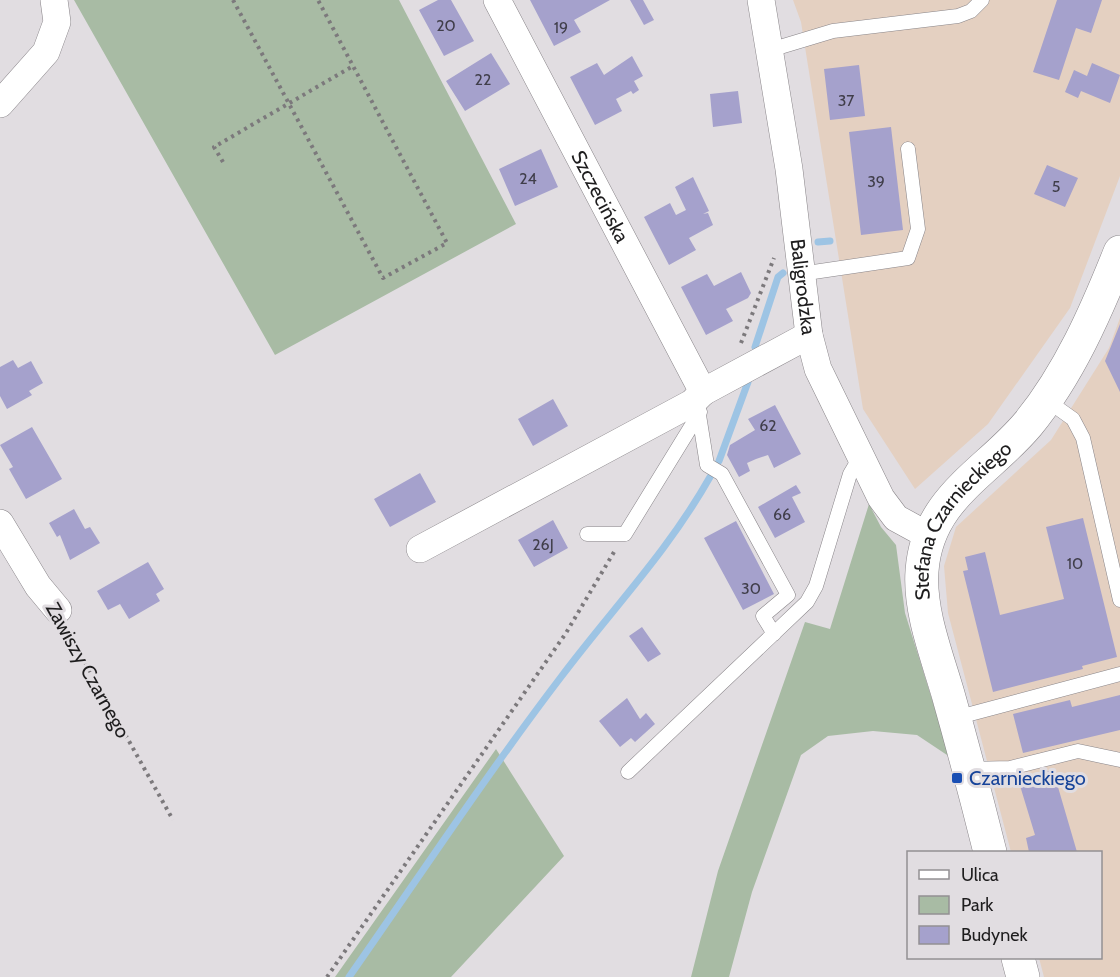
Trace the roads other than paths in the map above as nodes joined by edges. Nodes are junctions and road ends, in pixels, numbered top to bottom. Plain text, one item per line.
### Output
1 (54, 0) edge
2 (498, 0) edge
3 (761, 0) edge
4 (982, 0) edge
5 (770, 50) junction
6 (0, 104) edge
7 (909, 149) dead end
8 (1120, 252) edge
9 (800, 274) junction
10 (809, 335) junction
11 (1045, 399) junction
12 (701, 403) junction
13 (860, 457) junction
14 (0, 523) edge
15 (587, 534) dead end
16 (929, 536) junction
17 (420, 549) dead end
18 (1120, 600) edge
19 (58, 610) road end
20 (774, 634) junction
21 (1120, 674) edge
22 (955, 718) junction
23 (1120, 760) edge
24 (969, 769) junction
25 (628, 772) dead end
26 (990, 851) edge
27 (1018, 959) edge
28 (1023, 977) edge

1 - 6 street
2 - 12 street, Szczecińska
3 - 5 street, Baligrodzka
4 - 5 lane
5 - 9 street, Baligrodzka
7 - 9 lane
8 - 11 street, Stefana Czarnieckiego
9 - 10 street, Baligrodzka
10 - 12 street
10 - 13 street, Baligrodzka
11 - 16 street, Stefana Czarnieckiego
11 - 18 lane
12 - 15 lane
12 - 17 street
12 - 20 lane
13 - 16 street, Baligrodzka
13 - 20 lane
14 - 19 street, Zawiszy Czarnego
16 - 22 street, Stefana Czarnieckiego
20 - 25 lane
21 - 22 lane
22 - 24 street, Stefana Czarnieckiego
23 - 24 lane
24 - 26 street, Stefana Czarnieckiego
27 - 28 street

